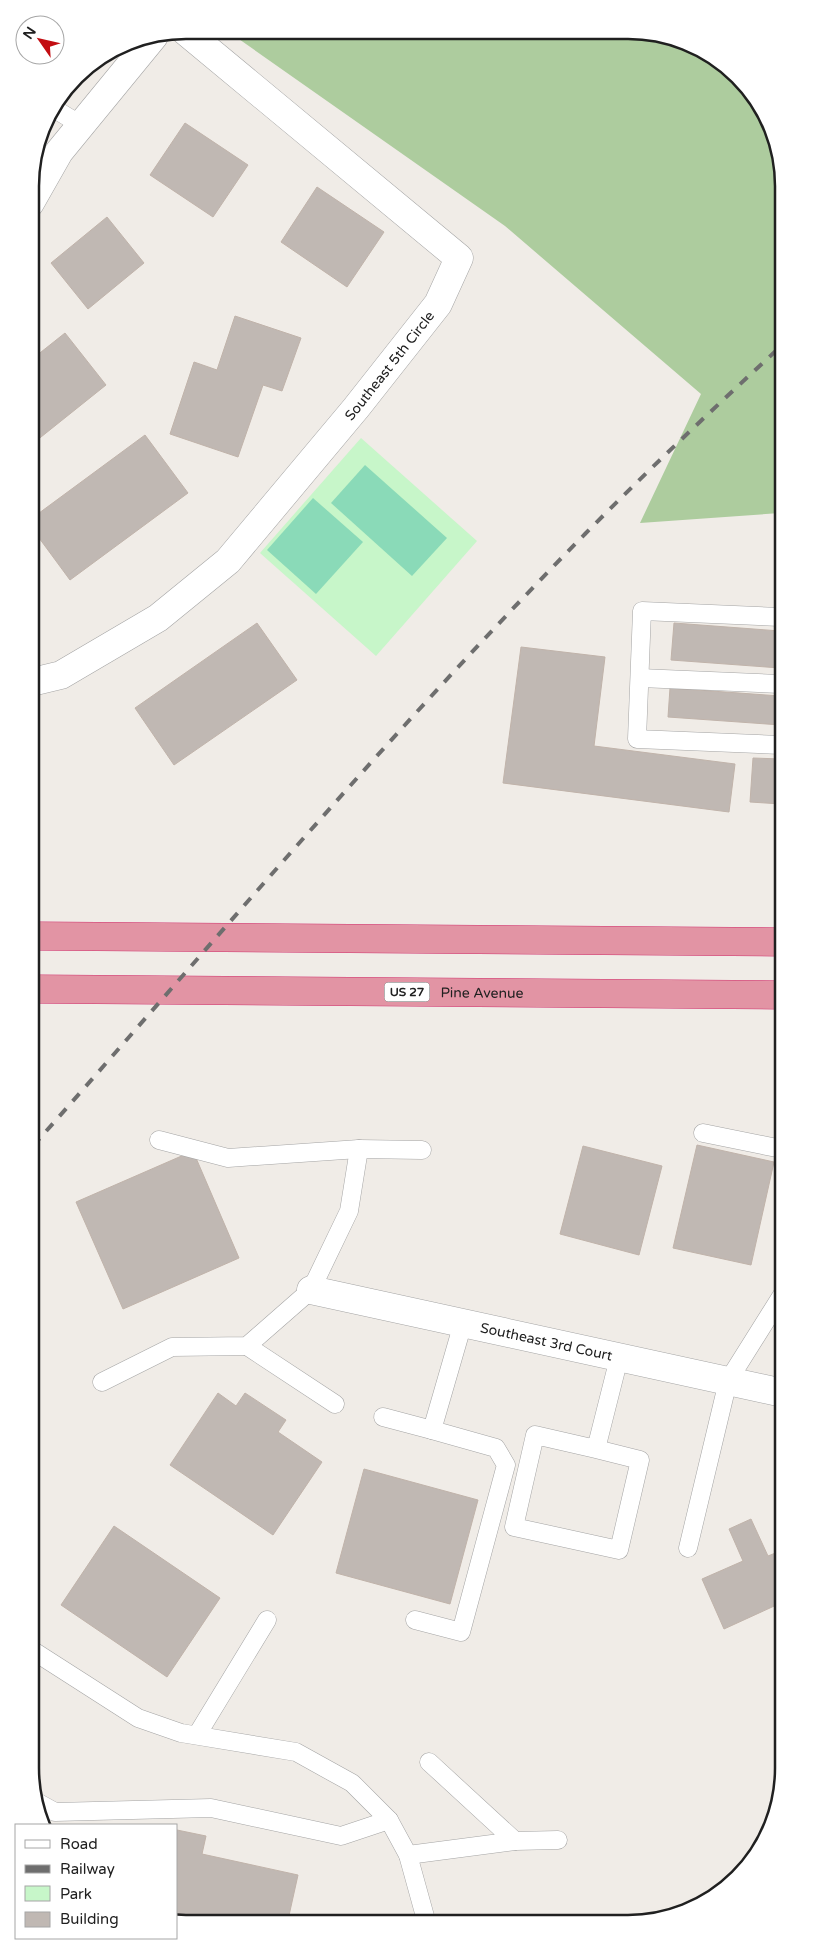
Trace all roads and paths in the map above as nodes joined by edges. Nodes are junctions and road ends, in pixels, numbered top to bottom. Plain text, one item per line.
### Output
1 (195, 39) edge
2 (147, 45) edge
3 (59, 112) edge
4 (80, 125) junction
5 (39, 187) edge
6 (775, 617) edge
7 (640, 678) junction
8 (39, 680) edge
9 (775, 684) edge
10 (775, 745) edge
11 (39, 936) edge
12 (775, 942) edge
13 (39, 988) edge
14 (775, 995) edge
15 (703, 1133) dead end
16 (159, 1140) dead end
17 (775, 1148) edge
18 (359, 1149) junction
19 (422, 1150) dead end
20 (311, 1290) junction
21 (775, 1306) edge
22 (463, 1323) junction
23 (247, 1346) junction
24 (619, 1358) junction
25 (102, 1382) dead end
26 (728, 1382) junction
27 (775, 1392) edge
28 (335, 1404) dead end
29 (383, 1417) dead end
30 (432, 1430) junction
31 (596, 1449) junction
32 (688, 1548) dead end
33 (267, 1620) dead end
34 (414, 1620) dead end
35 (39, 1655) edge
36 (197, 1735) junction
37 (429, 1762) dead end
38 (44, 1806) edge
39 (78, 1818) edge
40 (389, 1820) junction
41 (558, 1840) dead end
42 (515, 1841) junction
43 (408, 1854) junction
44 (425, 1915) edge

1 - 8 street, Southeast 5th Circle
2 - 4 street
3 - 4 lane
4 - 5 street
6 - 7 lane
7 - 9 lane
7 - 10 lane
11 - 12 highway
13 - 14 highway, Pine Avenue / US 27
15 - 17 lane
16 - 18 lane
18 - 19 lane
18 - 20 lane
20 - 22 street, Southeast 3rd Court
20 - 23 lane
21 - 26 lane
22 - 24 street, Southeast 3rd Court
22 - 30 lane
23 - 25 lane
23 - 28 lane
24 - 26 street, Southeast 3rd Court
24 - 31 lane
26 - 27 street, Southeast 3rd Court
26 - 32 lane
29 - 30 lane
30 - 34 lane
31 - 31 lane
33 - 36 lane
35 - 36 lane
36 - 40 lane
37 - 42 lane
38 - 39 lane
39 - 40 lane
40 - 43 lane
41 - 42 lane
42 - 43 lane
43 - 44 lane

